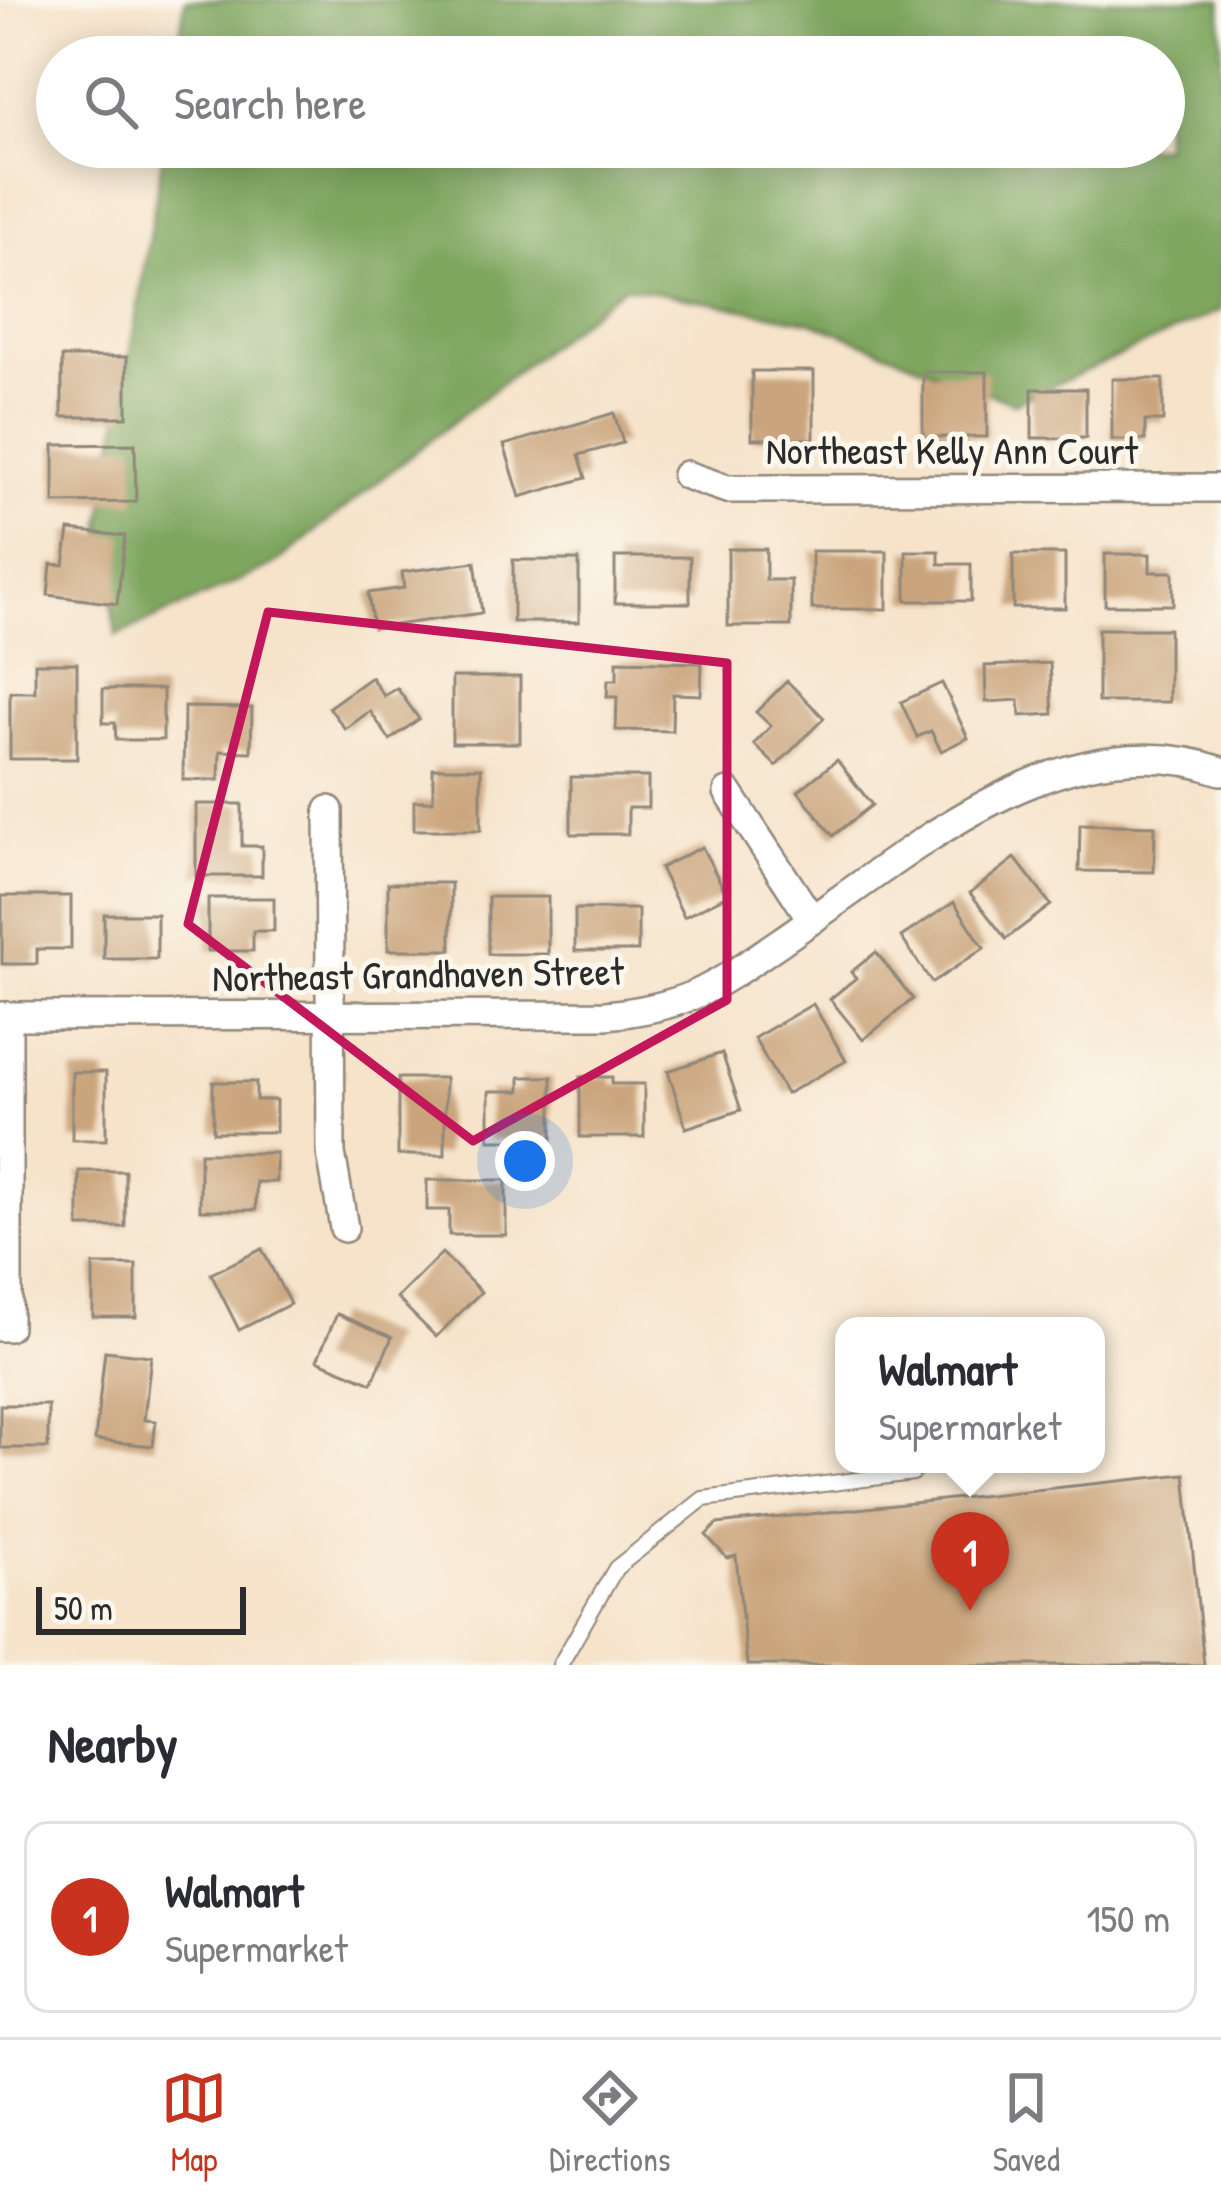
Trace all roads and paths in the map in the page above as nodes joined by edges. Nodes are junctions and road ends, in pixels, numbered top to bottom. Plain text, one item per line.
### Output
1 (686, 476) dead end
2 (1221, 488) edge
3 (1219, 762) edge
4 (728, 792) dead end
5 (329, 810) dead end
6 (812, 920) junction
7 (330, 1015) junction
8 (4, 1016) edge
9 (344, 1228) dead end
10 (0, 1327) edge
11 (913, 1473) dead end
12 (560, 1665) edge

1 - 2 street, Northeast Kelly Ann Court
3 - 6 street, Northeast Grandhaven Street
4 - 6 street
5 - 7 street
6 - 7 street, Northeast Grandhaven Street
7 - 8 street, Northeast Grandhaven Street
7 - 9 street
8 - 10 street
11 - 12 lane

